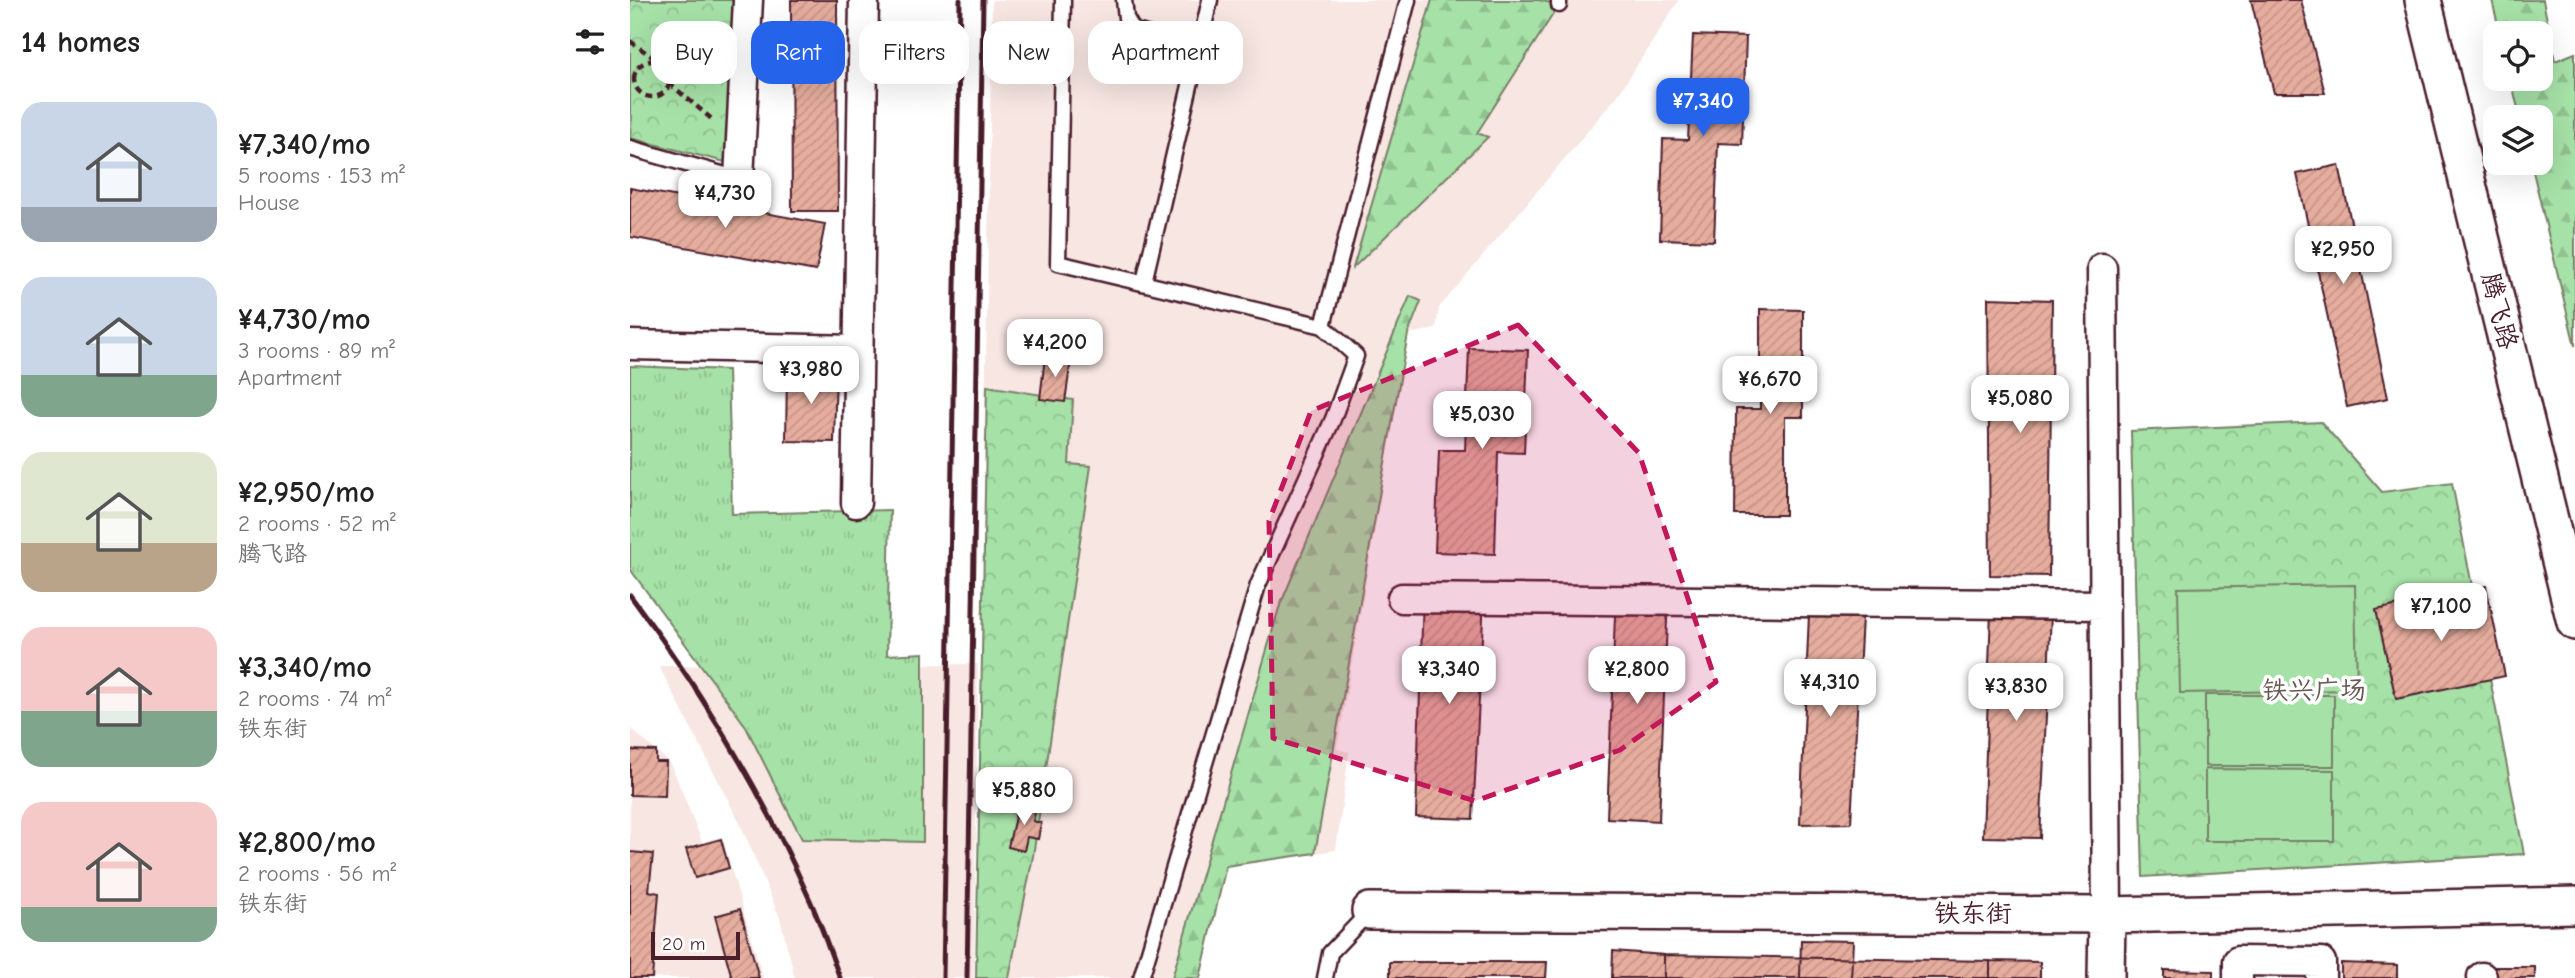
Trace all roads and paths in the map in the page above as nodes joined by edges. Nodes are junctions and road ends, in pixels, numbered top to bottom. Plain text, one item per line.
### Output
1 (748, 0) edge
2 (864, 0) edge
3 (1063, 0) edge
4 (1124, 0) edge
5 (1210, 0) edge
6 (1408, 0) edge
7 (2423, 0) edge
8 (1127, 21) edge
9 (1205, 21) edge
10 (630, 41) edge
11 (651, 56) edge
12 (651, 61) edge
13 (737, 64) edge
14 (745, 70) junction
15 (668, 84) edge
16 (670, 84) edge
17 (1191, 84) edge
18 (637, 91) junction
19 (630, 95) edge
20 (740, 140) junction
21 (630, 148) edge
22 (739, 179) joint
23 (2102, 268) dead end
24 (1144, 282) junction
25 (1323, 326) junction
26 (630, 345) edge
27 (858, 349) junction
28 (856, 503) dead end
29 (1402, 598) dead end
30 (2105, 605) junction
31 (2575, 622) edge
32 (2575, 905) edge
33 (1370, 911) joint
34 (2107, 915) junction
35 (1140, 978) edge
36 (1325, 978) edge
37 (2106, 978) edge
38 (2238, 978) edge
39 (2321, 978) edge

1 - 14 street
2 - 27 street
3 - 24 lane
4 - 8 lane
5 - 9 lane
6 - 25 lane
7 - 31 street, 腾飞路
10 - 11 path
12 - 18 path
13 - 14 path
14 - 20 street
15 - 18 path
16 - 20 path
17 - 24 lane
18 - 19 path
20 - 22 street
21 - 22 lane
23 - 30 street
24 - 25 lane
25 - 35 lane
26 - 27 street
27 - 28 street
29 - 30 street
30 - 34 street
32 - 34 street, 铁东街
33 - 34 street, 铁东街
33 - 36 lane
34 - 37 street
38 - 39 street

